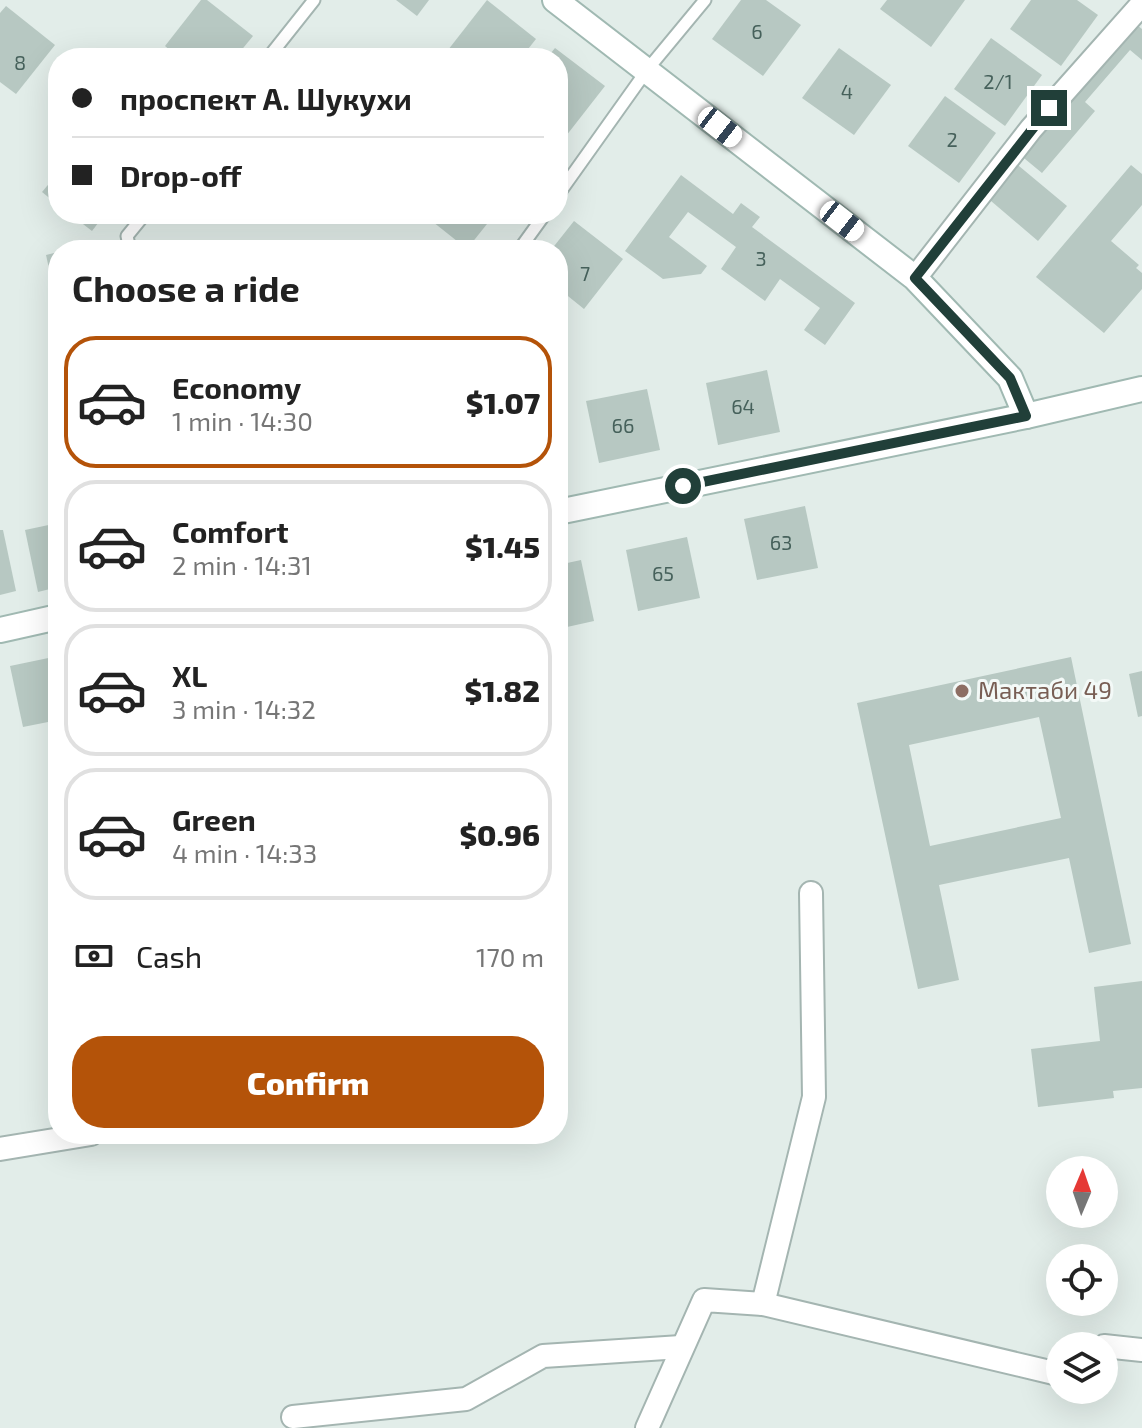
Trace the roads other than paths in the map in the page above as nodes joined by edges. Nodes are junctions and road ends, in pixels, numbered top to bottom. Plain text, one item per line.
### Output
1 (314, 0) edge
2 (555, 0) edge
3 (705, 0) edge
4 (1142, 4) edge
5 (276, 48) edge
6 (647, 70) junction
7 (568, 181) edge
8 (915, 278) junction
9 (1142, 389) edge
10 (1026, 416) junction
11 (568, 510) edge
12 (48, 619) edge
13 (0, 630) edge
14 (811, 893) dead end
15 (48, 1141) edge
16 (0, 1149) edge
17 (763, 1304) junction
18 (681, 1347) junction
19 (1118, 1347) edge
20 (1142, 1350) edge
21 (1046, 1371) edge
22 (293, 1417) dead end
23 (647, 1428) edge

1 - 5 lane
2 - 6 main road
3 - 6 lane
4 - 8 street
6 - 7 lane
6 - 8 main road
8 - 10 main road
9 - 10 main road
10 - 11 main road
12 - 13 main road
14 - 17 street
15 - 16 street
17 - 18 street
17 - 21 street
18 - 22 street
18 - 23 street
19 - 20 street

